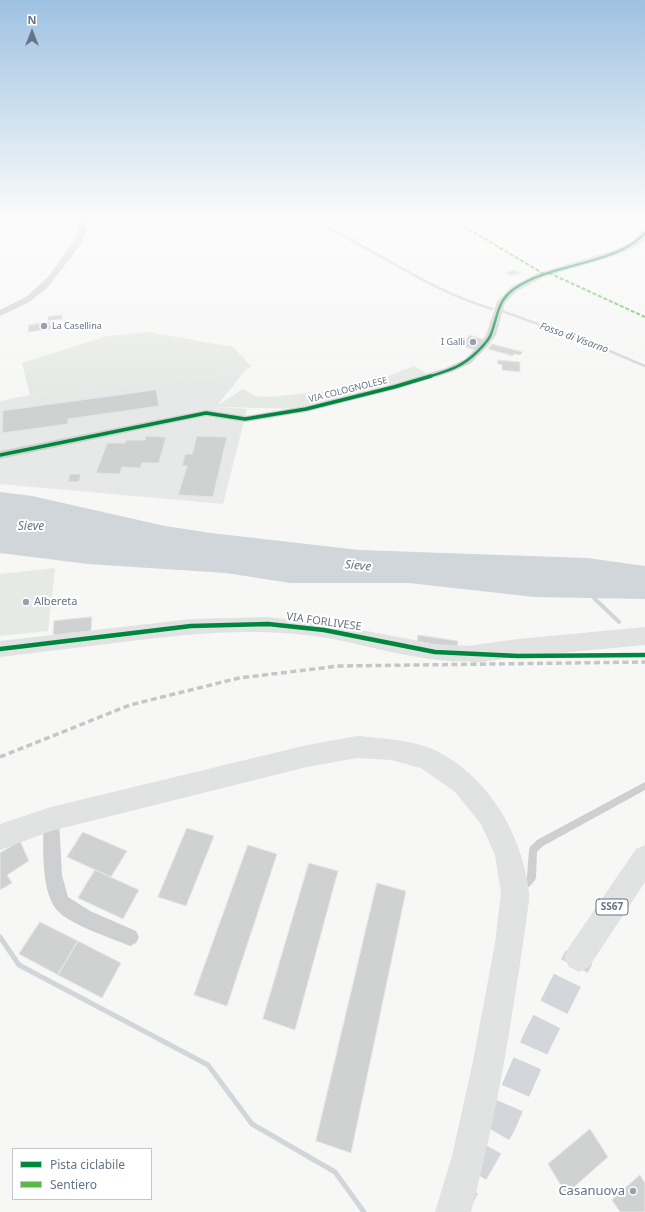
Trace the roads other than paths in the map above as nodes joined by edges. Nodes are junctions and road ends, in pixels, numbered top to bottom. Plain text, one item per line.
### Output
1 (54, 274) edge
2 (546, 274) edge
3 (0, 313) edge
4 (0, 455) edge
5 (645, 636) edge
6 (0, 650) edge
7 (474, 654) joint
8 (645, 786) edge
9 (51, 819) junction
10 (0, 838) edge
11 (645, 858) edge
12 (515, 893) junction
13 (130, 937) dead end
14 (579, 957) tunnel mouth
15 (468, 1156) junction
16 (438, 1212) edge
17 (453, 1212) edge

1 - 3 street
2 - 4 street, VIA COLOGNOLESE
5 - 7 main road
6 - 7 street, VIA FORLIVESE
8 - 12 lane
9 - 10 main road
9 - 12 main road
9 - 13 street
11 - 14 main road, SS67
12 - 15 main road
15 - 16 main road
15 - 17 main road

